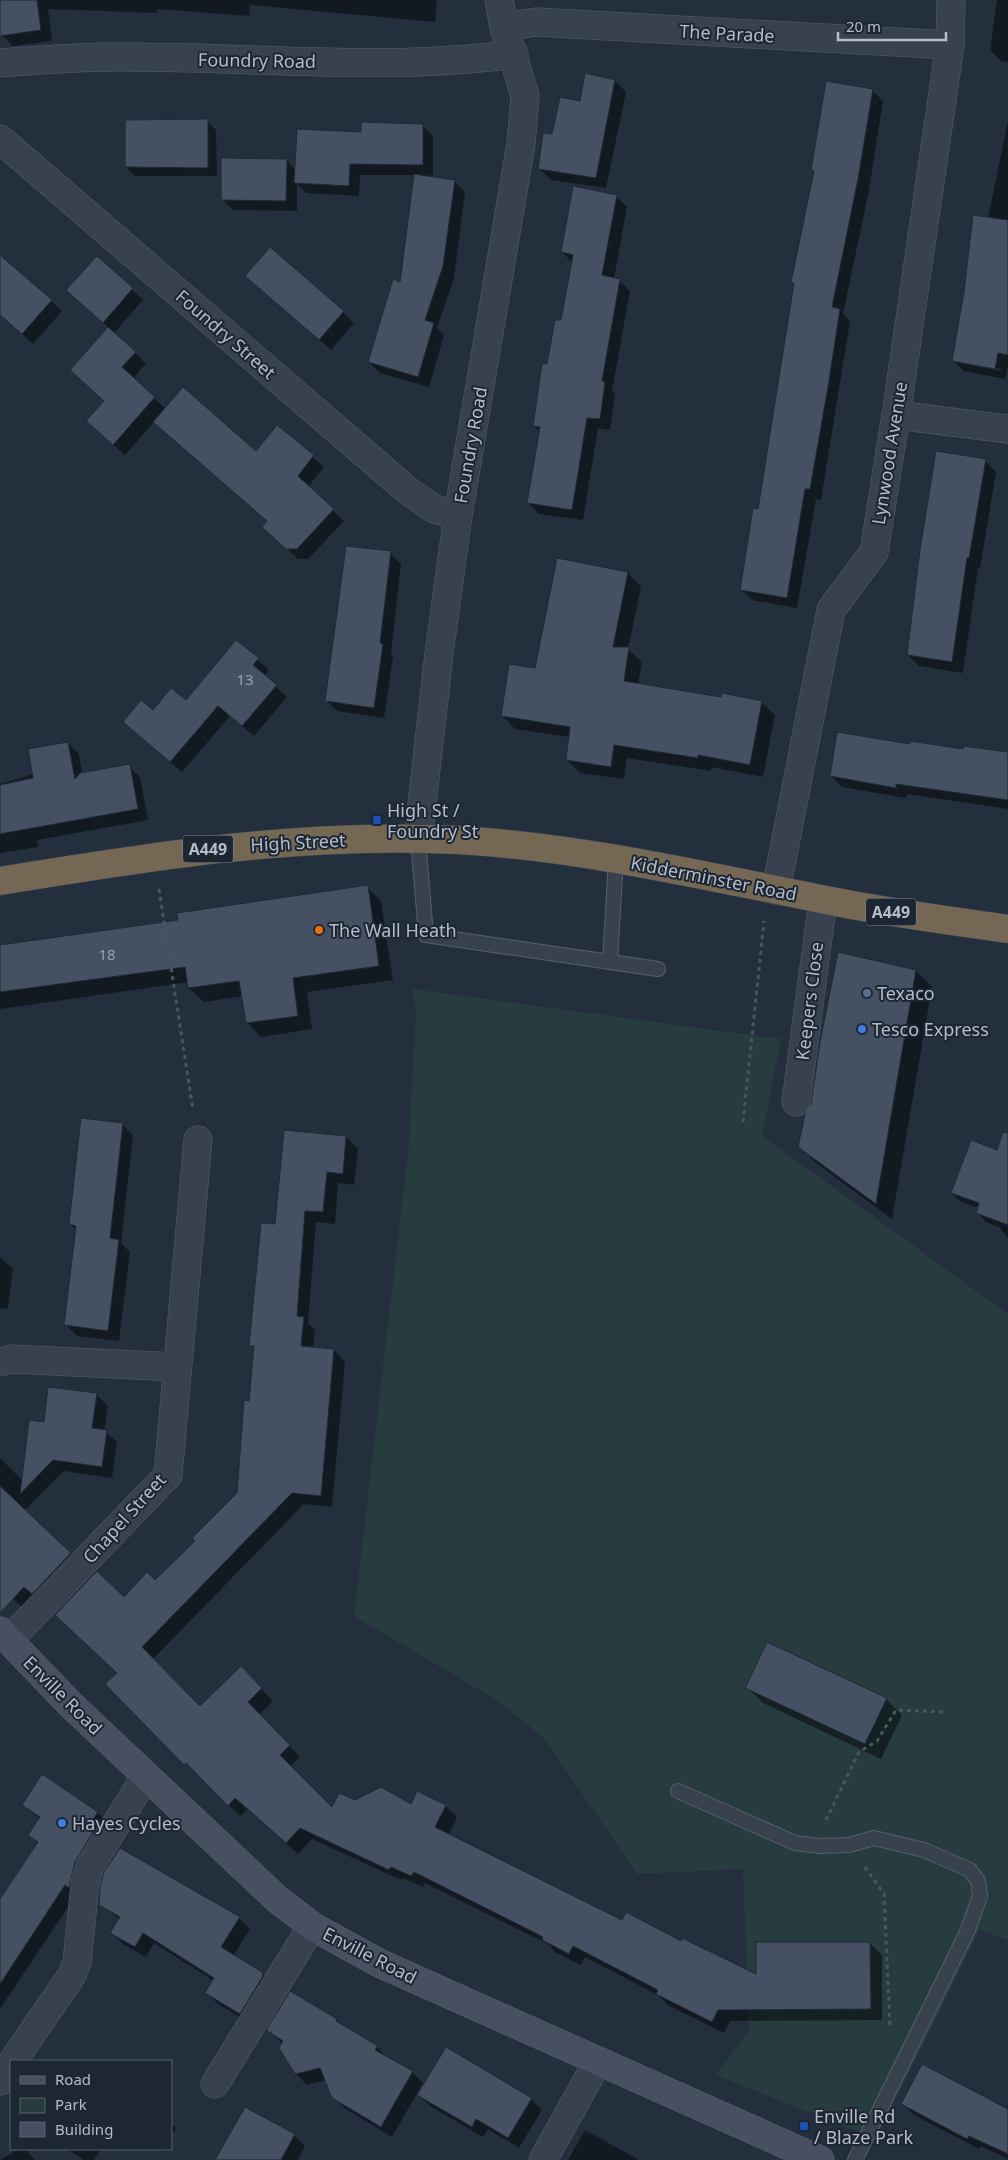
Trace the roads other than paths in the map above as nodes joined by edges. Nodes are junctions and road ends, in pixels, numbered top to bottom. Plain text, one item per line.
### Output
1 (499, 0) edge
2 (951, 0) edge
3 (504, 27) junction
4 (950, 45) junction
5 (514, 54) junction
6 (0, 63) edge
7 (0, 139) edge
8 (896, 415) junction
9 (1008, 429) edge
10 (458, 515) junction
11 (418, 839) junction
12 (616, 859) junction
13 (0, 881) edge
14 (772, 889) junction
15 (822, 900) junction
16 (1008, 929) edge
17 (610, 962) junction
18 (658, 969) dead end
19 (796, 1102) dead end
20 (198, 1140) road end
21 (0, 1362) edge
22 (176, 1367) junction
23 (4, 1635) edge
24 (146, 1776) junction
25 (678, 1791) dead end
26 (312, 1926) junction
27 (14, 2060) edge
28 (598, 2060) junction
29 (10, 2066) edge
30 (0, 2081) edge
31 (215, 2084) dead end
32 (543, 2160) edge
33 (820, 2160) edge
34 (855, 2160) edge

1 - 3 street, Foundry Road
2 - 4 street, Lynwood Avenue
3 - 4 street, The Parade
3 - 5 street, Foundry Road
4 - 8 street, Lynwood Avenue
5 - 6 street, Foundry Road
5 - 10 street, Foundry Road
7 - 10 street, Foundry Street
8 - 9 street
8 - 14 street, Lynwood Avenue
10 - 11 street, Foundry Road
11 - 12 highway, Kidderminster Road / A449
11 - 13 highway, High Street / A449
11 - 17 lane
12 - 14 highway, Kidderminster Road / A449
12 - 17 lane
14 - 15 highway, Kidderminster Road / A449
15 - 16 highway, Kidderminster Road / A449
15 - 19 street, Keepers Close
17 - 18 lane
20 - 22 street, Chapel Street
21 - 22 street
22 - 23 street, Chapel Street
23 - 24 street, Enville Road
24 - 26 street, Enville Road
24 - 27 street
25 - 34 lane
26 - 28 street, Enville Road
26 - 31 street
28 - 32 street
28 - 33 street, Enville Road
29 - 30 street

